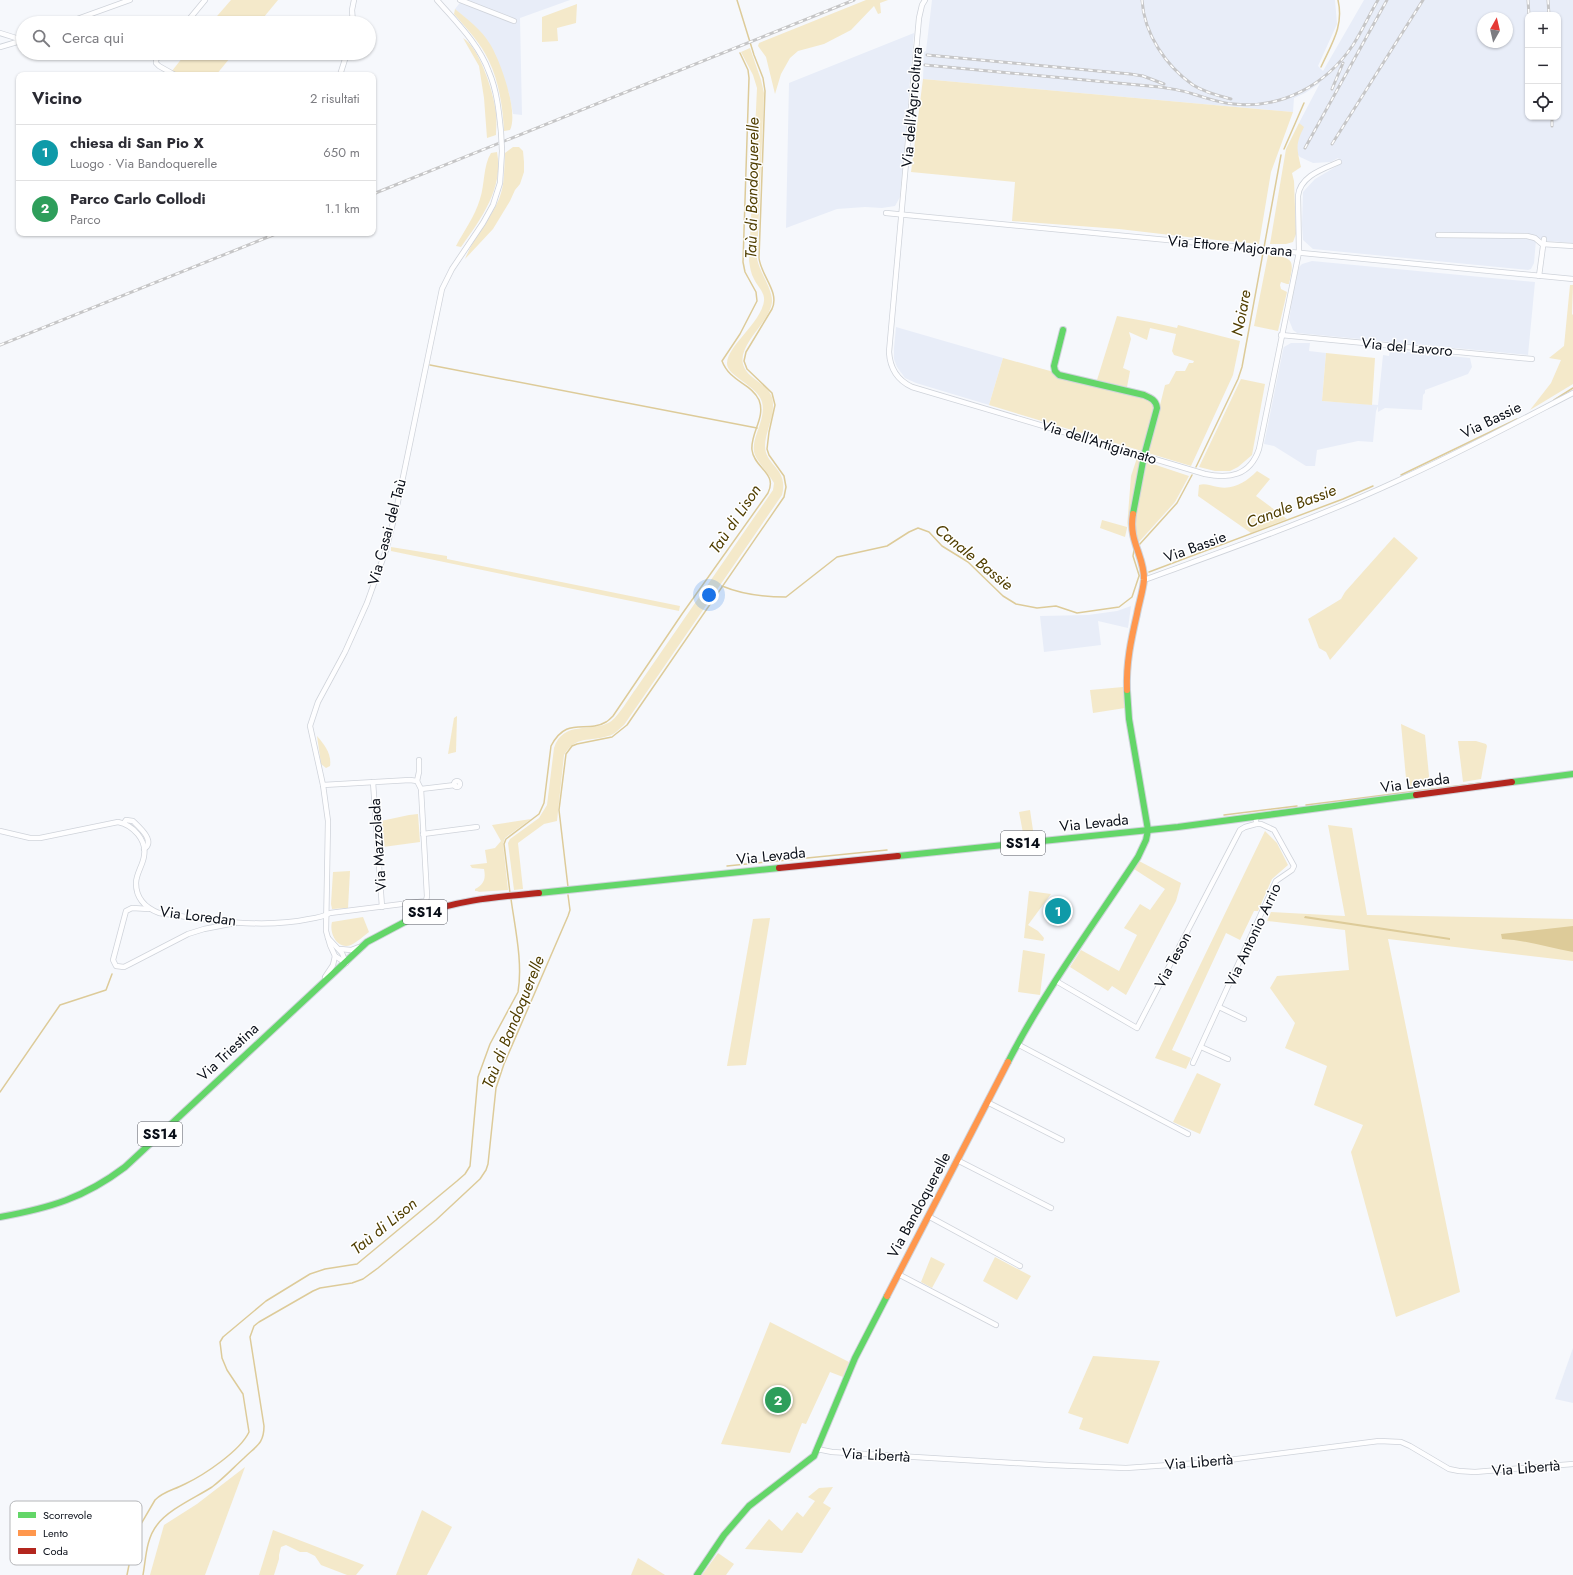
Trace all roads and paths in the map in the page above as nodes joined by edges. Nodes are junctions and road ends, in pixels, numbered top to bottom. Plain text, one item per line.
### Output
1 (130, 0) edge
2 (205, 0) edge
3 (354, 0) edge
4 (437, 0) edge
5 (460, 0) edge
6 (925, 0) edge
7 (85, 16) edge
8 (192, 16) edge
9 (352, 16) edge
10 (514, 21) dead end
11 (0, 33) edge
12 (16, 37) edge
13 (16, 42) edge
14 (0, 47) edge
15 (156, 60) edge
16 (345, 60) edge
17 (170, 72) edge
18 (341, 72) edge
19 (1339, 162) dead end
20 (886, 214) dead end
21 (902, 215) junction
22 (1438, 235) dead end
23 (1543, 241) junction
24 (1573, 246) edge
25 (1299, 252) junction
26 (1539, 276) junction
27 (1573, 280) edge
28 (1063, 330) dead end
29 (1281, 335) junction
30 (1532, 359) dead end
31 (1573, 393) edge
32 (1144, 456) junction
33 (1144, 580) junction
34 (419, 760) dead end
35 (1573, 774) edge
36 (417, 781) junction
37 (373, 782) junction
38 (455, 785) dead end
39 (323, 786) junction
40 (421, 789) junction
41 (1256, 820) junction
42 (477, 827) dead end
43 (1148, 830) junction
44 (0, 831) edge
45 (423, 834) junction
46 (472, 900) joint
47 (382, 907) junction
48 (149, 909) junction
49 (325, 916) junction
50 (240, 922) junction
51 (327, 937) junction
52 (367, 942) junction
53 (340, 950) junction
54 (335, 956) junction
55 (346, 963) junction
56 (1056, 981) junction
57 (318, 987) junction
58 (1219, 1007) junction
59 (1244, 1019) dead end
60 (1017, 1044) junction
61 (1201, 1047) junction
62 (1228, 1059) dead end
63 (1193, 1063) dead end
64 (987, 1102) junction
65 (1188, 1134) dead end
66 (1062, 1140) dead end
67 (957, 1160) junction
68 (1051, 1208) dead end
69 (928, 1216) junction
70 (0, 1218) edge
71 (1020, 1266) dead end
72 (898, 1274) junction
73 (996, 1325) dead end
74 (817, 1449) junction
75 (1573, 1464) edge
76 (696, 1575) edge

1 - 7 street
2 - 8 street
3 - 9 street
4 - 39 street, Via Casai del Taù, bridge
5 - 10 street
6 - 21 street, Via dell'Agricoltura
11 - 12 street
13 - 14 street
15 - 17 street
16 - 18 street
19 - 25 street, Via dell'Artigianato
20 - 21 street, Via Ettore Majorana
21 - 25 street, Via Ettore Majorana
21 - 32 street, Via dell'Artigianato
22 - 23 street
23 - 24 street
23 - 26 street
25 - 26 street, Via Ettore Majorana
25 - 29 street, Via dell'Artigianato
26 - 27 street, Via Ettore Majorana
28 - 32 main road
29 - 30 street, Via del Lavoro
29 - 32 street, Via dell'Artigianato
31 - 33 street, Via Bassie
32 - 33 main road
33 - 43 main road
34 - 36 street
35 - 41 main road, Via Levada / SS14
36 - 37 street
36 - 40 street
37 - 39 street
37 - 47 street, Via Mazzolada
38 - 40 street
39 - 49 street, Via Casai del Taù
40 - 45 street
41 - 43 main road, Via Levada / SS14
41 - 56 street, Via Teson
41 - 58 street, Via Antonio Arrio
42 - 45 street
43 - 46 main road, Via Levada / SS14
43 - 56 main road, Via Bandoquerelle
44 - 48 street, Via Loredan
45 - 47 street, Via Loredan
46 - 52 main road, Via Triestina / SS14
47 - 49 street, Via Loredan
48 - 50 street, Via Loredan
48 - 50 street
49 - 50 street, Via Loredan
49 - 51 street, Via Casai del Taù
51 - 53 street
51 - 54 street, Via Casai del Taù
52 - 53 street
52 - 55 main road, Via Triestina / SS14
53 - 55 street
54 - 55 street
54 - 57 street
55 - 57 main road, Via Triestina / SS14
56 - 60 main road, Via Bandoquerelle
57 - 70 main road, Via Triestina / SS14
58 - 59 street
58 - 61 street, Via Antonio Arrio
60 - 64 main road, Via Bandoquerelle
60 - 65 street
61 - 62 street
61 - 63 street, Via Antonio Arrio
64 - 66 street
64 - 67 main road, Via Bandoquerelle
67 - 68 street
67 - 69 main road, Via Bandoquerelle
69 - 71 street
69 - 72 main road, Via Bandoquerelle
72 - 73 street
72 - 74 main road, Via Bandoquerelle
74 - 75 street, Via Libertà
74 - 76 main road, Via Bandoquerelle

